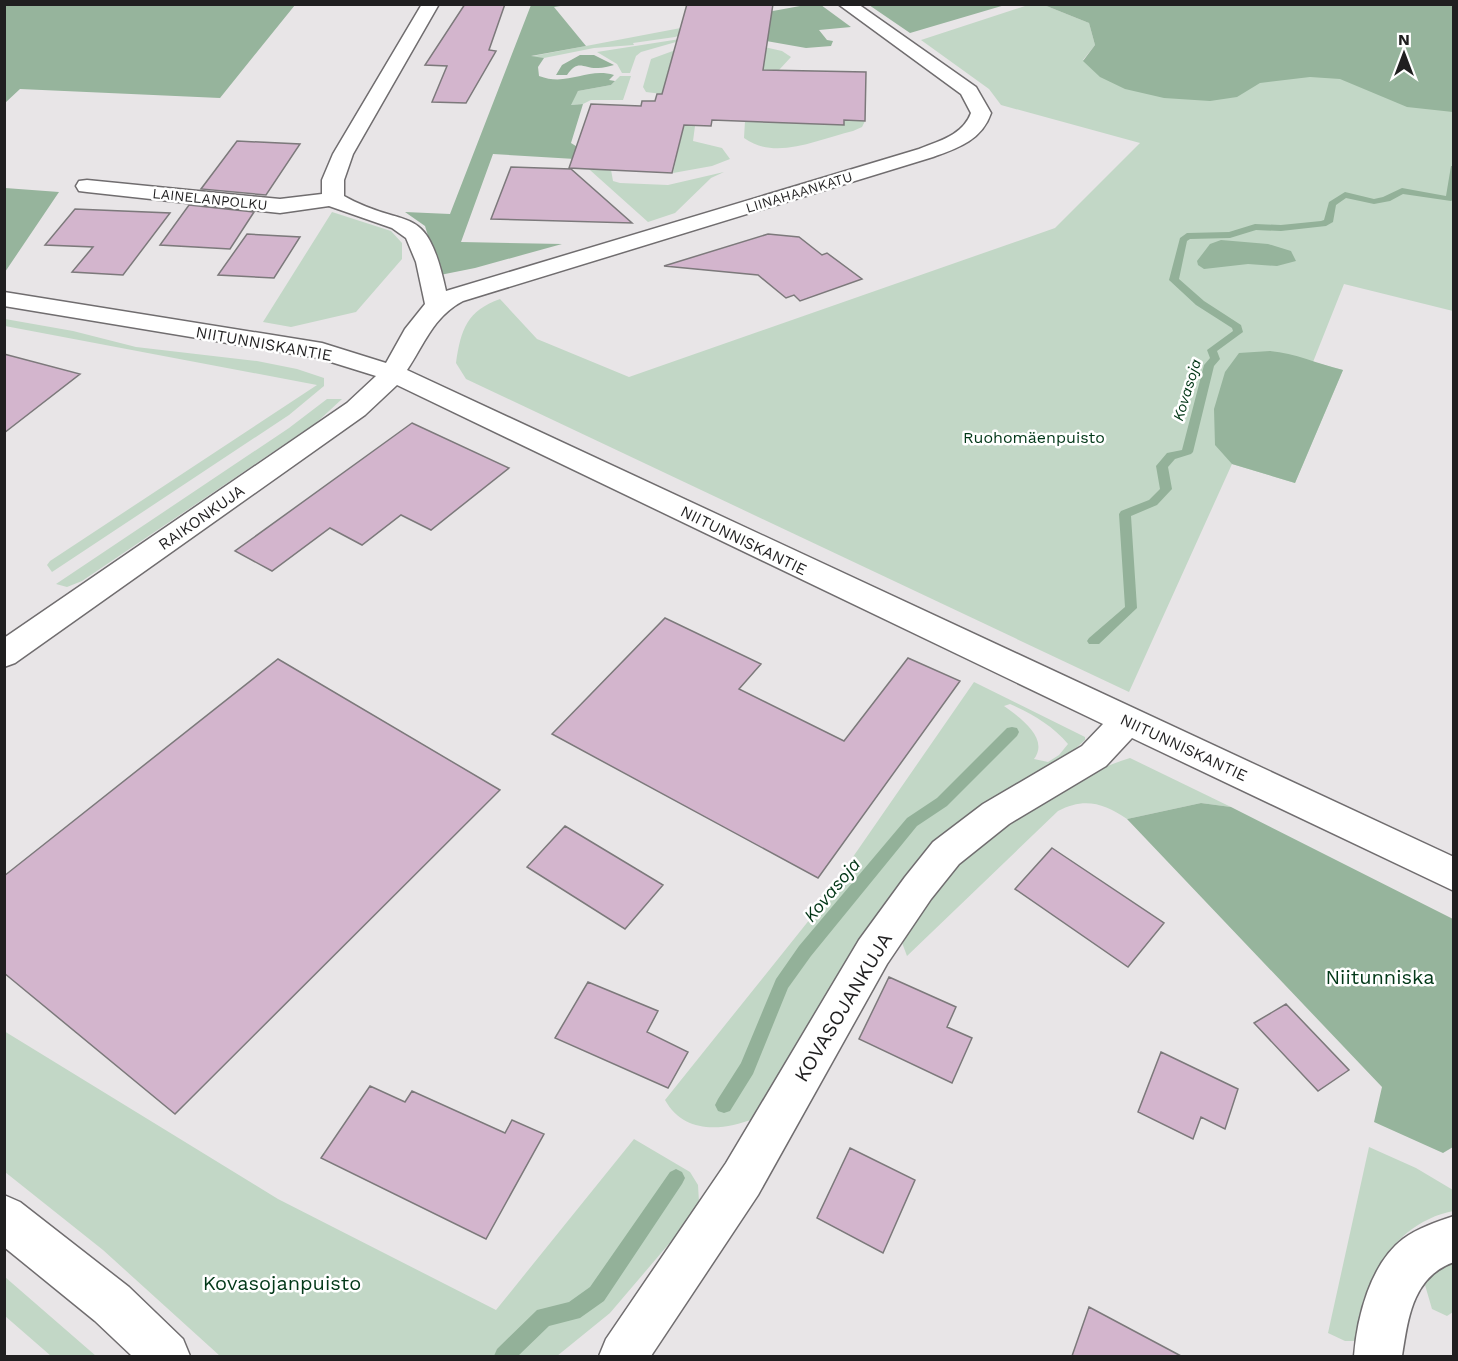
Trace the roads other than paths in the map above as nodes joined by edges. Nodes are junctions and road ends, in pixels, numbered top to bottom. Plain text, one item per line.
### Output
1 (431, 4) edge
2 (846, 4) edge
3 (87, 186) dead end
4 (333, 200) junction
5 (4, 299) edge
6 (437, 303) junction
7 (393, 373) junction
8 (4, 655) edge
9 (1128, 720) junction
10 (1454, 875) edge
11 (4, 1218) edge
12 (1454, 1239) edge
13 (166, 1356) edge
14 (623, 1356) edge
15 (1378, 1356) edge

1 - 4 street
2 - 6 street, LIINAHAANKATU
3 - 4 street, LAINELANPOLKU
4 - 6 street
5 - 7 street, NIITUNNISKANTIE
6 - 7 street
7 - 8 street, RAIKONKUJA
7 - 9 street, NIITUNNISKANTIE
9 - 10 street, NIITUNNISKANTIE
9 - 14 street, KOVASOJANKUJA
11 - 13 street
12 - 15 street

